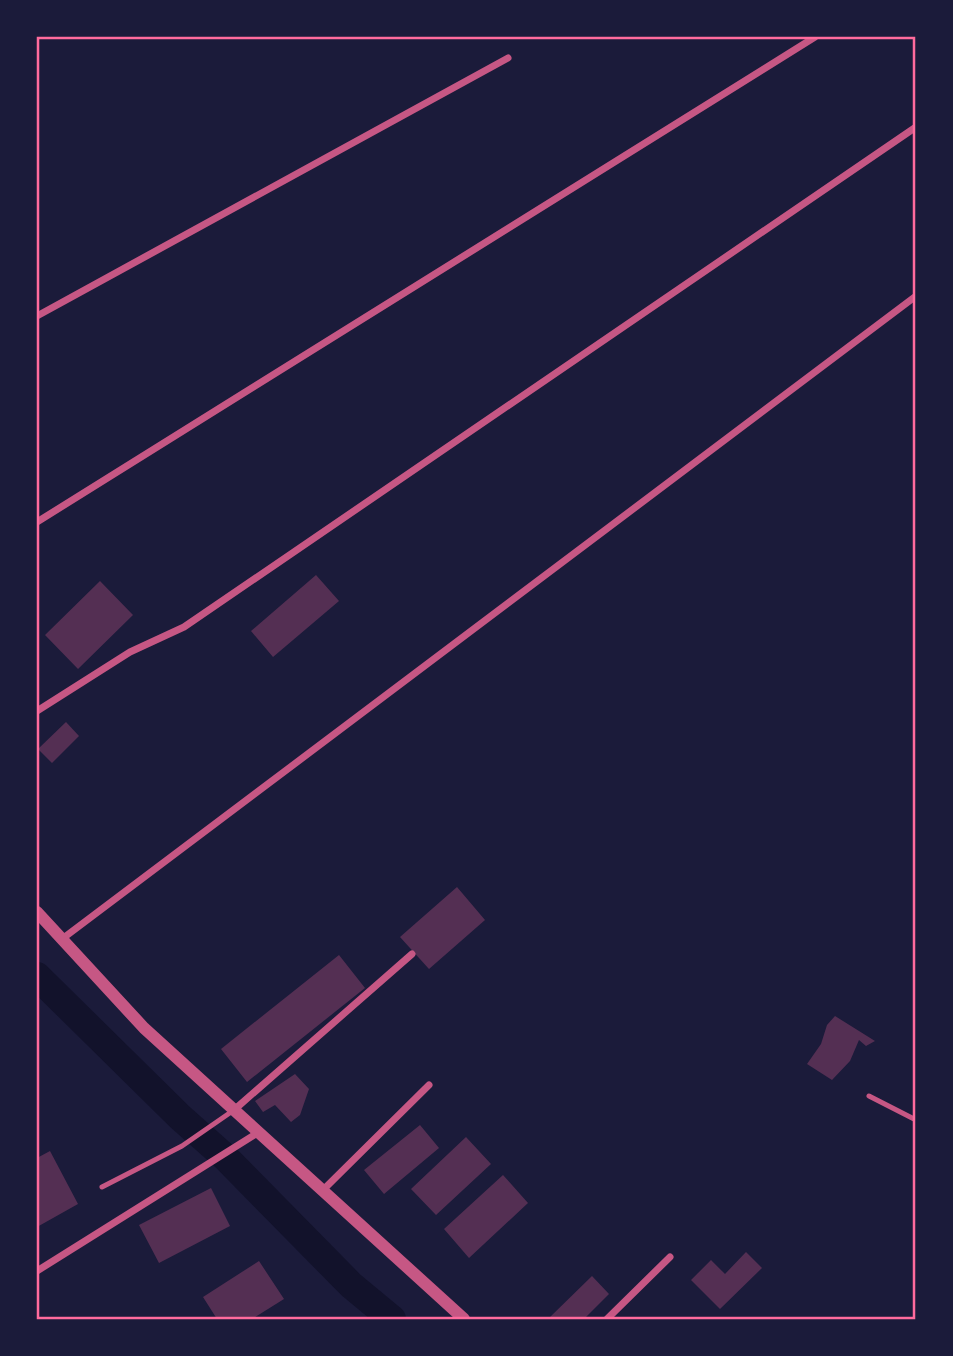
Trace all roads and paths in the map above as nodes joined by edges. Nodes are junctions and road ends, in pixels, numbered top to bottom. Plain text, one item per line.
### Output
1 (815, 37) edge
2 (508, 58) dead end
3 (916, 127) edge
4 (916, 296) edge
5 (37, 316) edge
6 (37, 522) edge
7 (37, 711) edge
8 (37, 912) edge
9 (62, 939) junction
10 (412, 954) dead end
11 (429, 1085) dead end
12 (869, 1096) dead end
13 (234, 1110) junction
14 (916, 1120) edge
15 (260, 1132) junction
16 (102, 1187) dead end
17 (323, 1190) junction
18 (670, 1257) dead end
19 (37, 1271) edge
20 (464, 1319) edge
21 (607, 1319) edge

1 - 6 street
2 - 5 street
3 - 7 street
4 - 9 street
8 - 9 street
9 - 13 street
10 - 13 street
11 - 17 street
12 - 14 lane
13 - 15 street
13 - 16 lane
15 - 17 street
15 - 19 street
17 - 20 street
18 - 21 street

